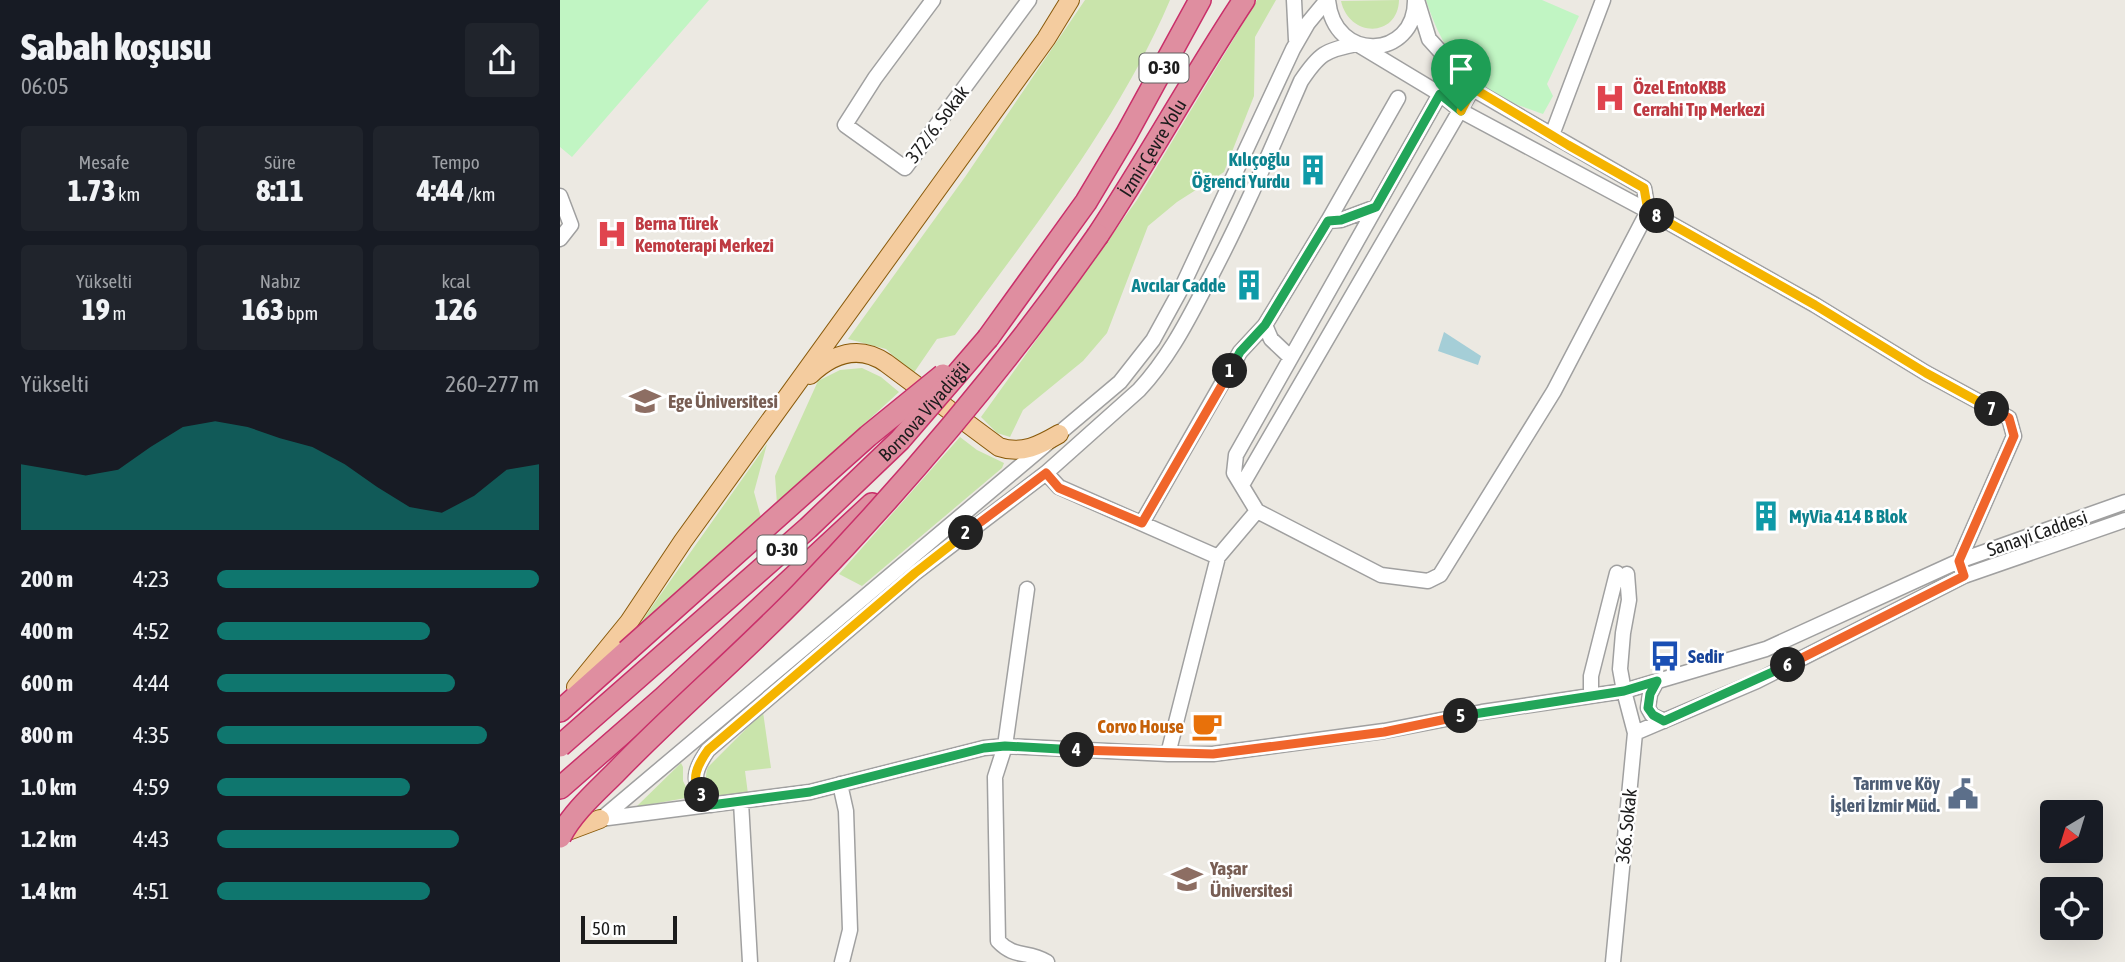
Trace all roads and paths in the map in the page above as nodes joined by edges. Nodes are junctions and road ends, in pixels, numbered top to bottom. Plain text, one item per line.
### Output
1 (933, 0) edge
2 (1029, 0) edge
3 (1070, 0) edge
4 (1194, 0) edge
5 (1200, 0) edge
6 (1232, 0) edge
7 (1244, 0) edge
8 (1294, 0) edge
9 (1328, 0) edge
10 (1416, 0) edge
11 (1603, 0) edge
12 (1179, 40) junction
13 (1297, 42) junction
14 (1357, 44) junction
15 (1205, 59) junction
16 (1473, 88) junction
17 (1440, 94) junction
18 (1398, 98) dead end
19 (1461, 111) junction
20 (1552, 135) junction
21 (560, 196) edge
22 (1376, 207) junction
23 (1648, 211) junction
24 (1328, 221) junction
25 (1098, 235) joint
26 (560, 239) edge
27 (1265, 325) junction
28 (988, 338) junction
29 (1290, 357) junction
30 (787, 397) junction
31 (1059, 434) junction
32 (938, 441) junction
33 (1046, 473) junction
34 (1242, 485) junction
35 (2125, 502) edge
36 (1257, 511) junction
37 (2125, 520) edge
38 (1142, 523) junction
39 (1218, 557) junction
40 (1959, 561) junction
41 (1964, 576) junction
42 (1027, 589) dead end
43 (1657, 681) junction
44 (1624, 691) junction
45 (1591, 696) junction
46 (560, 709) edge
47 (1664, 721) junction
48 (1635, 733) junction
49 (560, 746) edge
50 (1005, 746) junction
51 (1168, 754) junction
52 (840, 784) junction
53 (560, 788) edge
54 (741, 803) junction
55 (711, 805) junction
56 (600, 819) junction
57 (560, 836) edge
58 (560, 847) edge
59 (750, 962) edge
60 (842, 962) edge
61 (1047, 962) edge
62 (1613, 962) edge

1 - 2 street, 372/6. Sokak
3 - 30 main road
4 - 12 highway
5 - 12 highway, Bornova Viyadüğü / O-30
6 - 15 highway, O-30
7 - 15 highway
8 - 13 street
9 - 13 street
9 - 14 street
10 - 14 street
10 - 16 street
11 - 20 street
12 - 28 highway, Bornova Viyadüğü / O-30
13 - 31 street
14 - 17 street
14 - 33 street
15 - 25 highway, İzmir Çevre Yolu / O-30
16 - 19 street
16 - 20 street
17 - 19 street
17 - 22 street
18 - 24 street
19 - 23 street
19 - 34 street
20 - 23 street
21 - 26 street
22 - 24 street
22 - 29 street
23 - 36 street
23 - 40 street
24 - 27 street
25 - 32 highway, Bornova Viyadüğü / O-30, bridge
27 - 29 street
27 - 38 street
28 - 46 highway, bridge
28 - 49 highway, Bornova Viyadüğü / O-30, bridge
29 - 34 street
30 - 31 main road
30 - 46 main road
31 - 56 street
32 - 53 highway, Bornova Viyadüğü / O-30, bridge
32 - 57 highway, O-30, bridge
33 - 38 street
33 - 55 street
34 - 36 street
35 - 40 street, Sanayi Caddesi
36 - 39 street
37 - 41 street, Sanayi Caddesi
38 - 39 street
39 - 51 street
40 - 41 street
40 - 43 street, Sanayi Caddesi
41 - 47 street, Sanayi Caddesi
42 - 50 street
43 - 44 street, Sanayi Caddesi
43 - 47 street
44 - 45 street, Sanayi Caddesi
44 - 45 street, 366. Sokak
44 - 48 street, 366. Sokak
45 - 51 street, Sanayi Caddesi
47 - 48 street, Sanayi Caddesi
48 - 62 street, 366. Sokak
50 - 51 street, Sanayi Caddesi
50 - 52 street, Sanayi Caddesi
50 - 61 street
52 - 54 street, Sanayi Caddesi
52 - 60 street
54 - 55 street, Sanayi Caddesi
54 - 59 street
55 - 56 street, Sanayi Caddesi
56 - 57 main road
56 - 58 street

